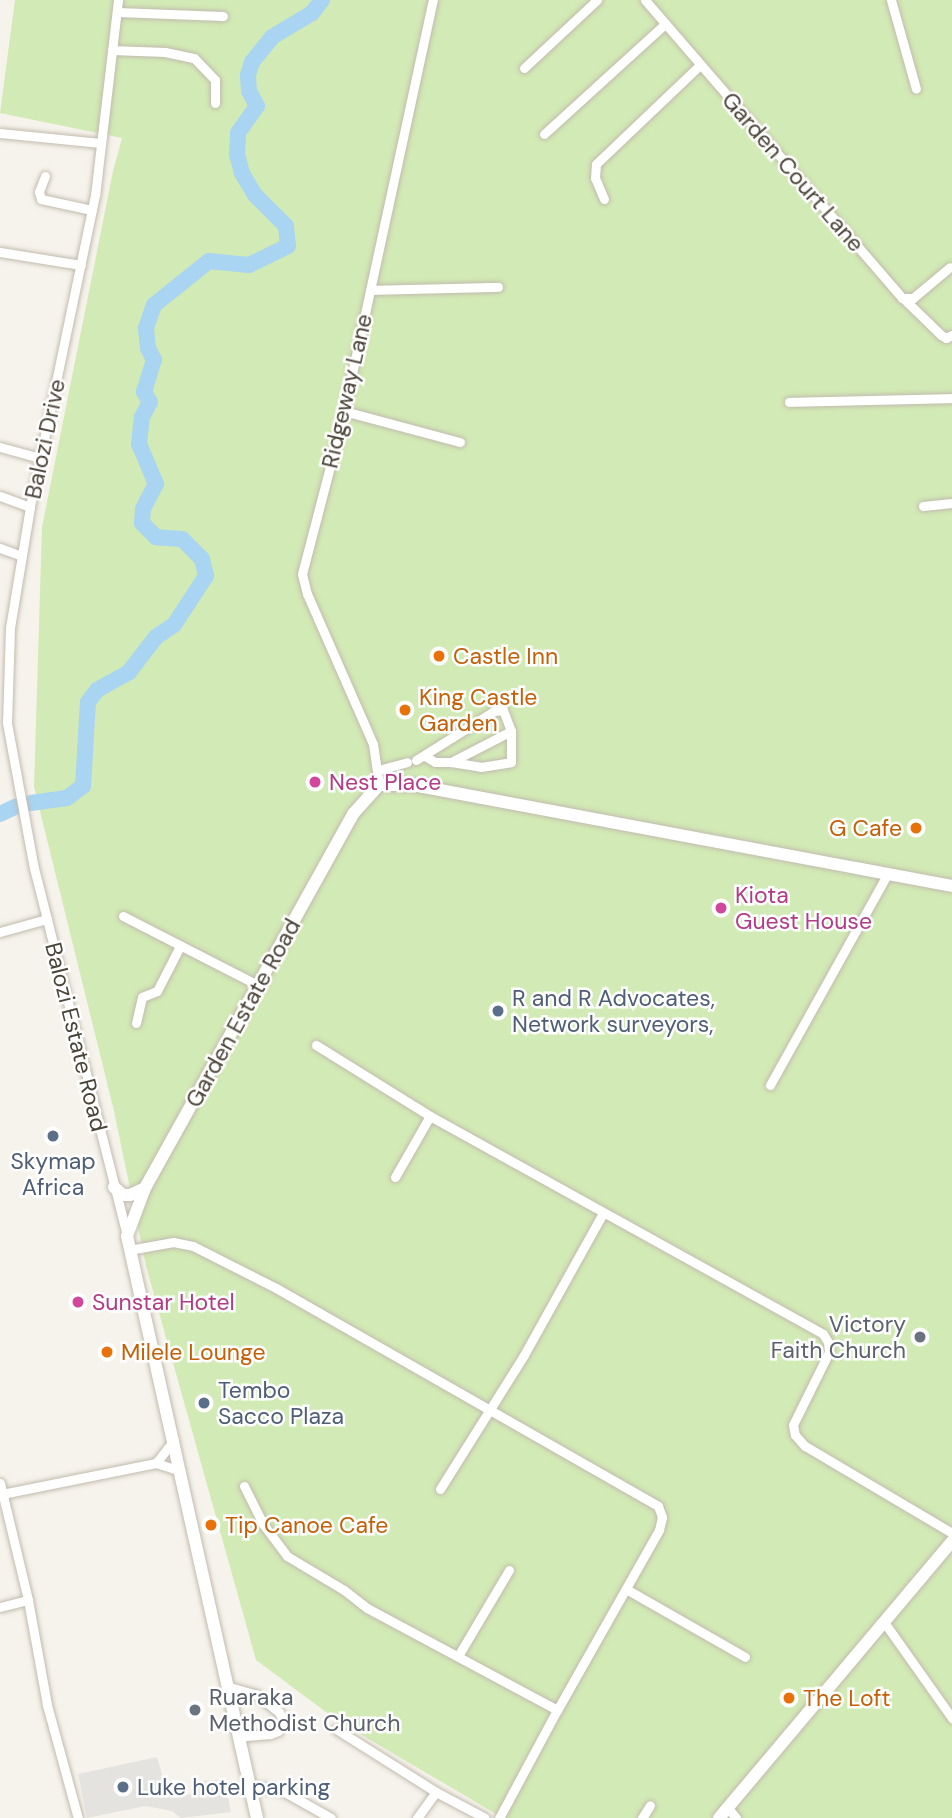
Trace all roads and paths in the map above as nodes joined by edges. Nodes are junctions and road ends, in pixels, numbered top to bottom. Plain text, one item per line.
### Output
1 (118, 0) edge
2 (433, 0) edge
3 (597, 0) edge
4 (645, 0) edge
5 (891, 0) edge
6 (117, 12) junction
7 (223, 16) dead end
8 (665, 24) junction
9 (112, 50) junction
10 (699, 66) junction
11 (524, 68) dead end
12 (916, 89) dead end
13 (215, 103) dead end
14 (0, 133) edge
15 (544, 134) dead end
16 (101, 143) junction
17 (45, 176) dead end
18 (604, 198) dead end
19 (92, 210) junction
20 (0, 252) edge
21 (81, 265) junction
22 (950, 267) edge
23 (498, 286) dead end
24 (371, 290) junction
25 (904, 299) junction
26 (952, 335) edge
27 (952, 398) edge
28 (789, 402) dead end
29 (344, 411) junction
30 (460, 442) dead end
31 (0, 447) edge
32 (40, 458) junction
33 (0, 496) edge
34 (952, 503) edge
35 (923, 506) dead end
36 (30, 507) junction
37 (0, 548) edge
38 (22, 556) junction
39 (4, 672) edge
40 (511, 731) junction
41 (416, 759) junction
42 (451, 762) junction
43 (378, 770) junction
44 (379, 785) junction
45 (30, 837) joint
46 (887, 875) junction
47 (952, 886) edge
48 (123, 916) dead end
49 (47, 919) junction
50 (0, 932) edge
51 (180, 946) junction
52 (260, 986) junction
53 (136, 1023) dead end
54 (316, 1045) dead end
55 (770, 1085) dead end
56 (430, 1116) junction
57 (395, 1177) dead end
58 (114, 1187) junction
59 (145, 1188) junction
60 (603, 1213) junction
61 (127, 1236) junction
62 (129, 1250) junction
63 (490, 1409) junction
64 (174, 1440) junction
65 (156, 1463) junction
66 (181, 1471) junction
67 (0, 1483) edge
68 (244, 1486) dead end
69 (440, 1489) dead end
70 (2, 1494) junction
71 (952, 1533) edge
72 (952, 1541) edge
73 (509, 1570) dead end
74 (626, 1589) junction
75 (28, 1600) junction
76 (0, 1607) edge
77 (884, 1622) junction
78 (458, 1656) junction
79 (745, 1657) dead end
80 (226, 1686) junction
81 (557, 1710) junction
82 (952, 1718) edge
83 (336, 1729) dead end
84 (237, 1737) junction
85 (249, 1785) junction
86 (436, 1792) junction
87 (650, 1805) dead end
88 (732, 1813) edge
89 (78, 1818) edge
90 (257, 1818) edge
91 (331, 1818) edge
92 (417, 1818) edge
93 (485, 1818) edge
94 (499, 1818) edge
95 (642, 1818) edge
96 (719, 1818) edge

1 - 6 street, Balozi Drive
2 - 24 street, Ridgeway Lane
3 - 11 street
4 - 8 street, Garden Court Lane
5 - 12 street
6 - 7 street
6 - 9 street, Balozi Drive
8 - 10 street, Garden Court Lane
8 - 15 street
9 - 13 street
9 - 16 street, Balozi Drive
10 - 18 street
10 - 25 street, Garden Court Lane
14 - 16 street
16 - 19 street, Balozi Drive
17 - 19 street
19 - 21 street, Balozi Drive
20 - 21 street
21 - 32 street, Balozi Drive
22 - 25 street
23 - 24 street
24 - 29 street, Ridgeway Lane
25 - 26 street, Garden Court Lane
27 - 28 street
29 - 30 street
29 - 43 street, Ridgeway Lane
31 - 32 street
32 - 36 street, Balozi Drive
33 - 36 street
34 - 35 street
36 - 38 street, Balozi Drive
37 - 38 street
38 - 39 street, Balozi Drive
39 - 45 street, Balozi Drive
40 - 41 street
40 - 42 street
40 - 42 street
41 - 42 street
41 - 43 street
43 - 44 street, Ridgeway Lane
44 - 46 street
44 - 52 street, Garden Estate Road
45 - 49 street, Balozi Estate Road
46 - 47 street
46 - 55 street
48 - 51 street
49 - 50 street
49 - 58 street, Balozi Estate Road
51 - 52 street
51 - 53 street
52 - 59 street, Garden Estate Road
54 - 56 street
56 - 57 street
56 - 60 street
58 - 59 street
58 - 61 street, Balozi Estate Road
59 - 61 street, Garden Estate Road
60 - 63 street
60 - 71 street
61 - 62 street, Garden Estate Road
62 - 63 street
62 - 64 street, Garden Estate Road
63 - 69 street
63 - 74 street
64 - 65 street
64 - 66 street, Garden Estate Road
65 - 66 street
65 - 70 street
66 - 80 street, Garden Estate Road
67 - 70 street
68 - 78 street
70 - 75 street
72 - 77 street
73 - 78 street
74 - 79 street
74 - 81 street
75 - 76 street
75 - 89 street
77 - 82 street
77 - 88 street
78 - 81 street
80 - 84 street, Garden Estate Road
80 - 84 street
81 - 94 street
83 - 86 street
84 - 85 street, Garden Estate Road
85 - 90 street, Garden Estate Road
85 - 91 street
86 - 92 street
86 - 93 street
87 - 95 street
88 - 96 street

